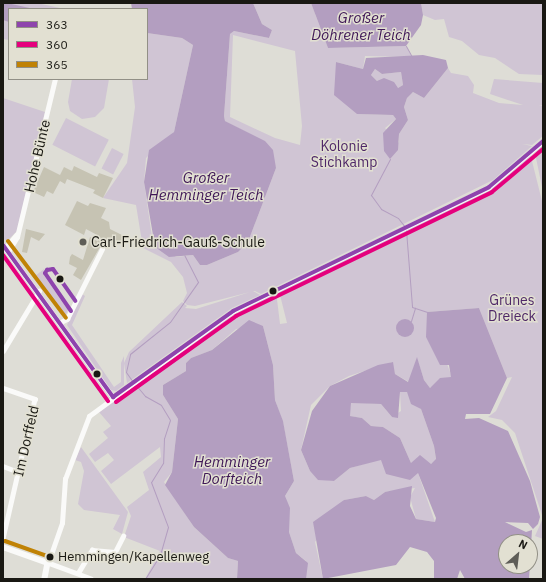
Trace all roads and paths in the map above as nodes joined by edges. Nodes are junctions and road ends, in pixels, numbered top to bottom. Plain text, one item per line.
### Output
1 (55, 80) edge
2 (543, 141) edge
3 (6, 247) edge
4 (102, 249) dead end
5 (39, 291) junction
6 (61, 322) junction
7 (3, 351) edge
8 (3, 388) edge
9 (113, 397) junction
10 (3, 466) edge
11 (19, 472) junction
12 (123, 536) dead end
13 (3, 540) edge
14 (3, 547) edge
15 (48, 563) junction
16 (78, 573) junction
17 (45, 579) edge
18 (91, 579) edge

1 - 3 street, Hohe Bünte
2 - 9 street
3 - 5 street
4 - 6 street
5 - 6 street
5 - 7 street
6 - 9 street
8 - 11 street, Im Dorffeld
9 - 15 street
10 - 11 street
11 - 13 street, Im Dorffeld
12 - 16 street
14 - 15 main road
15 - 16 street
15 - 17 main road
16 - 18 street

